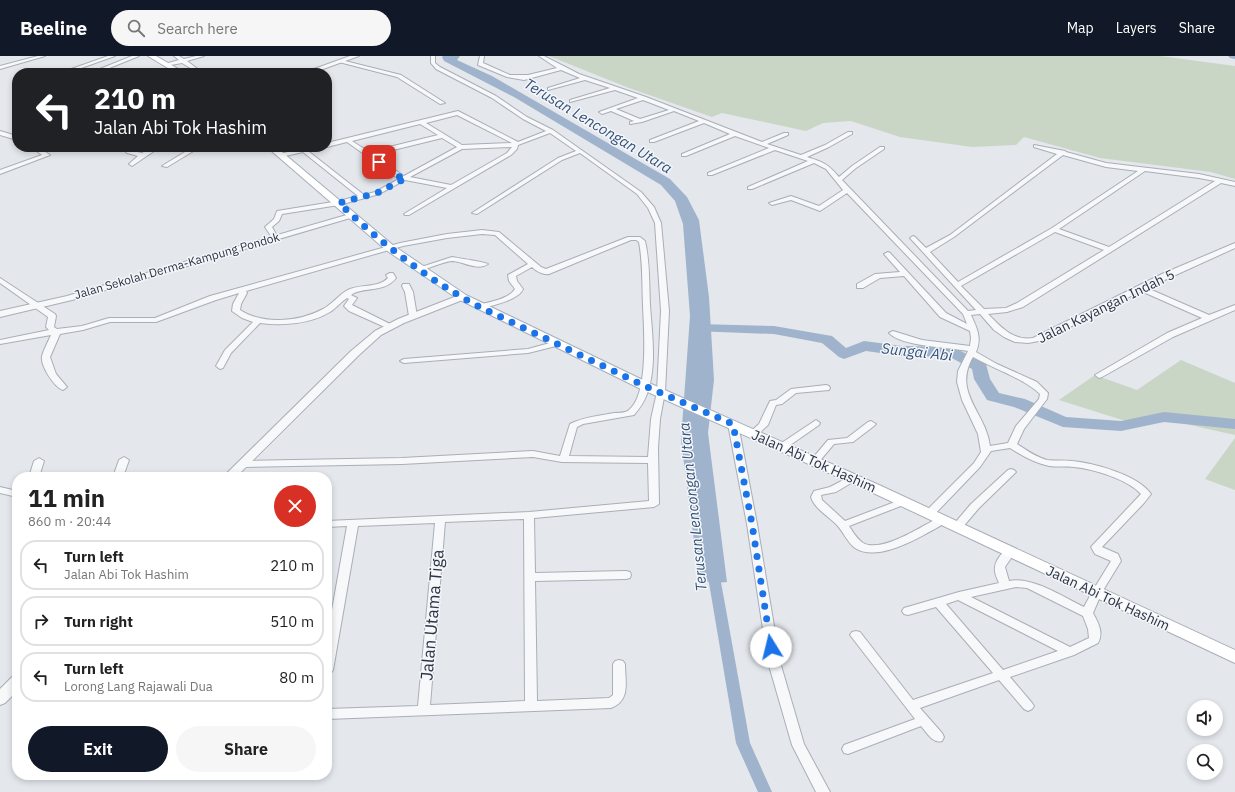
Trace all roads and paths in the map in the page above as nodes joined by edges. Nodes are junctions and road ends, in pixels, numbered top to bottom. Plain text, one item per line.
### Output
1 (43, 56) edge
2 (113, 56) edge
3 (137, 56) edge
4 (151, 56) edge
5 (176, 56) edge
6 (202, 56) edge
7 (356, 56) edge
8 (433, 56) edge
9 (482, 56) edge
10 (541, 56) edge
11 (183, 61) junction
12 (341, 61) junction
13 (167, 64) junction
14 (1, 67) edge
15 (77, 68) edge
16 (107, 68) edge
17 (173, 68) edge
18 (193, 68) edge
19 (321, 68) edge
20 (559, 69) junction
21 (529, 77) junction
22 (522, 78) dead end
23 (583, 79) junction
24 (550, 89) dead end
25 (613, 89) junction
26 (643, 98) junction
27 (572, 101) dead end
28 (442, 103) dead end
29 (611, 109) junction
30 (673, 110) junction
31 (602, 112) dead end
32 (640, 121) junction
33 (705, 121) junction
34 (420, 122) junction
35 (632, 123) dead end
36 (551, 131) junction
37 (850, 132) dead end
38 (0, 133) edge
39 (737, 133) junction
40 (786, 134) dead end
41 (442, 136) junction
42 (12, 137) edge
43 (348, 140) junction
44 (652, 141) dead end
45 (764, 143) junction
46 (332, 144) edge
47 (516, 145) junction
48 (1036, 146) dead end
49 (462, 147) junction
50 (775, 148) junction
51 (882, 148) dead end
52 (580, 151) junction
53 (45, 152) edge
54 (129, 152) edge
55 (148, 152) edge
56 (188, 152) edge
57 (277, 152) edge
58 (295, 152) edge
59 (307, 152) edge
60 (1063, 152) junction
61 (369, 154) junction
62 (143, 155) junction
63 (281, 155) junction
64 (684, 155) dead end
65 (801, 157) junction
66 (813, 161) junction
67 (132, 164) dead end
68 (164, 166) dead end
69 (1143, 170) junction
70 (0, 172) edge
71 (710, 174) dead end
72 (406, 178) junction
73 (839, 180) junction
74 (1220, 181) junction
75 (1235, 184) edge
76 (451, 187) junction
77 (750, 188) dead end
78 (847, 190) junction
79 (363, 197) junction
80 (339, 203) junction
81 (772, 203) dead end
82 (475, 213) dead end
83 (407, 214) dead end
84 (353, 216) junction
85 (1054, 229) junction
86 (275, 238) junction
87 (913, 238) dead end
88 (1235, 245) edge
89 (390, 248) junction
90 (1108, 249) junction
91 (926, 251) junction
92 (888, 254) dead end
93 (484, 264) dead end
94 (532, 264) junction
95 (418, 269) junction
96 (906, 274) junction
97 (390, 275) dead end
98 (0, 280) edge
99 (957, 285) junction
100 (406, 286) dead end
101 (860, 286) dead end
102 (1140, 288) junction
103 (242, 291) junction
104 (346, 294) junction
105 (462, 297) junction
106 (39, 306) junction
107 (480, 307) junction
108 (1235, 307) edge
109 (983, 312) junction
110 (966, 313) junction
111 (0, 314) edge
112 (413, 316) junction
113 (1208, 318) junction
114 (259, 320) junction
115 (390, 326) junction
116 (974, 329) junction
117 (56, 333) junction
118 (893, 333) dead end
119 (0, 342) edge
120 (557, 343) junction
121 (970, 353) junction
122 (404, 360) dead end
123 (220, 366) dead end
124 (1099, 375) dead end
125 (645, 386) junction
126 (63, 387) dead end
127 (826, 388) dead end
128 (666, 394) junction
129 (816, 423) dead end
130 (733, 424) junction
131 (871, 424) dead end
132 (754, 433) junction
133 (1012, 445) junction
134 (783, 446) junction
135 (986, 449) junction
136 (564, 459) junction
137 (124, 460) dead end
138 (652, 460) junction
139 (815, 461) junction
140 (39, 462) dead end
141 (244, 464) junction
142 (36, 472) edge
143 (120, 472) edge
144 (235, 472) edge
145 (1011, 472) dead end
146 (853, 478) junction
147 (0, 490) edge
148 (12, 493) edge
149 (903, 502) junction
150 (929, 514) junction
151 (529, 515) junction
152 (440, 520) junction
153 (943, 520) junction
154 (353, 523) junction
155 (332, 524) edge
156 (843, 525) junction
157 (958, 526) junction
158 (1010, 552) junction
159 (626, 575) dead end
160 (530, 577) junction
161 (1005, 585) junction
162 (1097, 592) junction
163 (959, 596) junction
164 (938, 602) junction
165 (908, 611) dead end
166 (1087, 613) junction
167 (856, 635) dead end
168 (332, 642) edge
169 (1070, 652) junction
170 (1235, 657) edge
171 (619, 664) dead end
172 (1002, 676) junction
173 (12, 687) edge
174 (0, 699) edge
175 (910, 706) junction
176 (1028, 706) dead end
177 (531, 707) junction
178 (424, 709) junction
179 (332, 714) edge
180 (922, 721) junction
181 (938, 737) dead end
182 (848, 749) dead end
183 (823, 792) edge

1 - 14 street
2 - 15 street
3 - 16 street
4 - 13 main road
5 - 11 street
6 - 11 street
7 - 12 street
8 - 36 street
9 - 21 street
10 - 20 street
11 - 13 street
11 - 18 street
12 - 19 street
12 - 28 street
13 - 17 main road
20 - 21 street
20 - 23 street
21 - 22 street
23 - 24 street
23 - 25 street
25 - 26 street
25 - 27 street
26 - 29 street
26 - 30 street
29 - 31 street
29 - 32 street
30 - 32 street
30 - 33 street
32 - 35 street
33 - 39 street
33 - 44 street
34 - 41 street
34 - 43 street
34 - 47 street
36 - 47 street
36 - 52 street
37 - 65 street
38 - 42 street
39 - 45 street
39 - 64 street
40 - 45 street
41 - 49 street
41 - 61 street
43 - 46 street
43 - 61 street
45 - 50 street
47 - 49 street
47 - 76 street
48 - 60 street
49 - 72 street
50 - 65 street
50 - 71 street
51 - 73 street
52 - 82 street
52 - 128 street
53 - 70 street
54 - 62 street
55 - 62 street
56 - 68 street
57 - 63 main road, Jalan Abi Tok Hashim
58 - 63 street
59 - 79 street
60 - 69 street
60 - 91 street
61 - 72 street
62 - 67 street
63 - 80 main road, Jalan Abi Tok Hashim
65 - 66 street
66 - 73 street
66 - 77 street
69 - 74 street
69 - 85 street
72 - 76 street
72 - 79 street
73 - 78 street
74 - 75 street
74 - 90 street
76 - 83 street
78 - 81 street
78 - 110 street
79 - 80 street
80 - 84 main road, Jalan Abi Tok Hashim
80 - 86 street
84 - 86 street, Jalan Sekolah Derma-Kampung Pondok
84 - 89 main road, Jalan Abi Tok Hashim
85 - 90 street
85 - 99 street
86 - 106 street, Jalan Sekolah Derma-Kampung Pondok
87 - 91 street, Jalan Kayangan Indah 5
88 - 102 street, Jalan Kayangan Indah 5
89 - 94 street
89 - 95 main road, Jalan Abi Tok Hashim
89 - 103 street
90 - 109 street
91 - 99 street, Jalan Kayangan Indah 5
92 - 96 street
93 - 95 street
94 - 107 street
94 - 125 street
95 - 105 main road, Jalan Abi Tok Hashim
96 - 101 street
96 - 116 street
97 - 104 street
98 - 106 street
99 - 109 street, Jalan Kayangan Indah 5
100 - 112 street
102 - 109 street, Jalan Kayangan Indah 5
102 - 113 street
103 - 114 street
103 - 117 street
104 - 114 street
104 - 115 street
105 - 107 main road, Jalan Abi Tok Hashim
105 - 112 street
106 - 111 street, Jalan Sekolah Derma-Kampung Pondok
106 - 117 street
107 - 120 main road, Jalan Abi Tok Hashim
108 - 113 street
109 - 110 street
110 - 116 street
112 - 115 street
113 - 124 street
114 - 123 street
115 - 141 street
116 - 121 street
117 - 119 street
117 - 126 street
118 - 121 street
120 - 122 street
120 - 125 main road, Jalan Abi Tok Hashim
121 - 133 street
121 - 135 street
125 - 128 main road, Jalan Abi Tok Hashim
125 - 136 street
127 - 132 street
128 - 130 main road, Jalan Abi Tok Hashim
128 - 138 street
129 - 134 street
130 - 132 main road, Jalan Abi Tok Hashim
130 - 183 street
131 - 139 street
132 - 134 main road, Jalan Abi Tok Hashim
133 - 135 street
133 - 162 street
134 - 139 main road, Jalan Abi Tok Hashim
135 - 150 street
136 - 138 street
136 - 141 street
137 - 143 street
138 - 151 street
139 - 146 main road, Jalan Abi Tok Hashim
140 - 142 street
141 - 144 street
145 - 157 street
146 - 149 main road, Jalan Abi Tok Hashim
146 - 156 street
147 - 148 street
149 - 150 main road, Jalan Abi Tok Hashim
149 - 156 street
150 - 153 main road, Jalan Abi Tok Hashim
151 - 152 street
151 - 160 street
152 - 154 street
152 - 178 street, Jalan Utama Tiga
153 - 156 street
153 - 157 main road, Jalan Abi Tok Hashim
154 - 155 street
154 - 168 street
157 - 158 main road, Jalan Abi Tok Hashim
158 - 161 street
158 - 162 main road, Jalan Abi Tok Hashim
159 - 160 street
160 - 177 street
161 - 163 street
161 - 166 street
162 - 166 street
162 - 170 main road, Jalan Abi Tok Hashim
163 - 164 street
163 - 169 street
164 - 165 street
164 - 172 street
166 - 169 street
167 - 175 street
169 - 172 street
171 - 177 street
172 - 175 street
172 - 176 street
173 - 174 street
175 - 180 street
177 - 178 street
178 - 179 street
180 - 181 street
180 - 182 street

